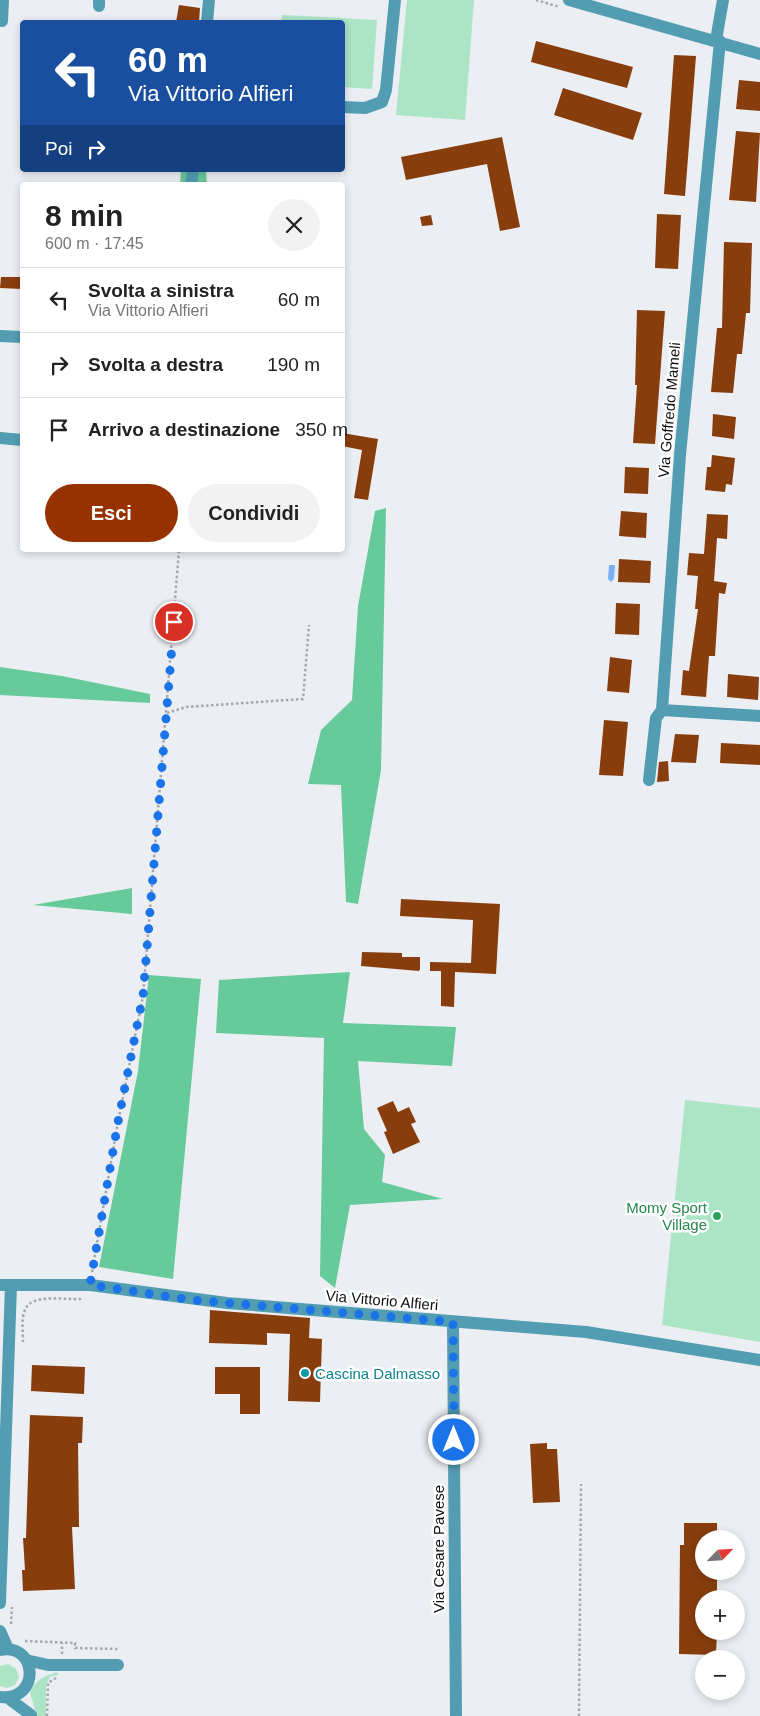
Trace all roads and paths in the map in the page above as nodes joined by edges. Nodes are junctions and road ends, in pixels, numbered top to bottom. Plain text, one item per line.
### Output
1 (3, 0) edge
2 (209, 0) edge
3 (396, 0) edge
4 (569, 0) edge
5 (723, 0) edge
6 (207, 20) edge
7 (2, 21) dead end
8 (718, 41) junction
9 (760, 54) edge
10 (345, 107) edge
11 (0, 336) edge
12 (20, 337) edge
13 (0, 438) edge
14 (20, 440) edge
15 (179, 552) edge
16 (309, 625) dead end
17 (662, 710) junction
18 (166, 713) junction
19 (760, 716) edge
20 (649, 780) dead end
21 (6, 1285) edge
22 (90, 1285) junction
23 (453, 1322) junction
24 (23, 1350) dead end
25 (760, 1360) edge
26 (581, 1484) dead end
27 (6, 1603) edge
28 (6, 1631) edge
29 (20, 1641) dead end
30 (62, 1642) junction
31 (4, 1649) edge
32 (118, 1649) dead end
33 (26, 1660) junction
34 (55, 1665) junction
35 (118, 1665) dead end
36 (30, 1676) junction
37 (23, 1691) junction
38 (4, 1697) edge
39 (31, 1716) edge
40 (47, 1716) edge
41 (456, 1716) edge
42 (579, 1716) edge

1 - 7 street
2 - 6 street
3 - 10 street
4 - 8 street
5 - 8 street, Via Goffredo Mameli
8 - 9 street
8 - 17 street, Via Goffredo Mameli
11 - 12 street
13 - 14 street
15 - 18 path
16 - 18 path
17 - 19 street
17 - 20 street, Via Goffredo Mameli
18 - 22 path
21 - 22 street, Via Vittorio Alfieri
21 - 27 street
22 - 23 street, Via Vittorio Alfieri
22 - 24 path
23 - 25 street, Via Vittorio Alfieri
23 - 41 street, Via Cesare Pavese
26 - 42 path
27 - 28 path
28 - 31 street
29 - 30 path
30 - 32 path
30 - 34 path
31 - 33 street
33 - 34 street
33 - 36 street
34 - 35 street
34 - 36 street
34 - 40 path
36 - 37 street
37 - 38 street
37 - 39 street
38 - 39 street

